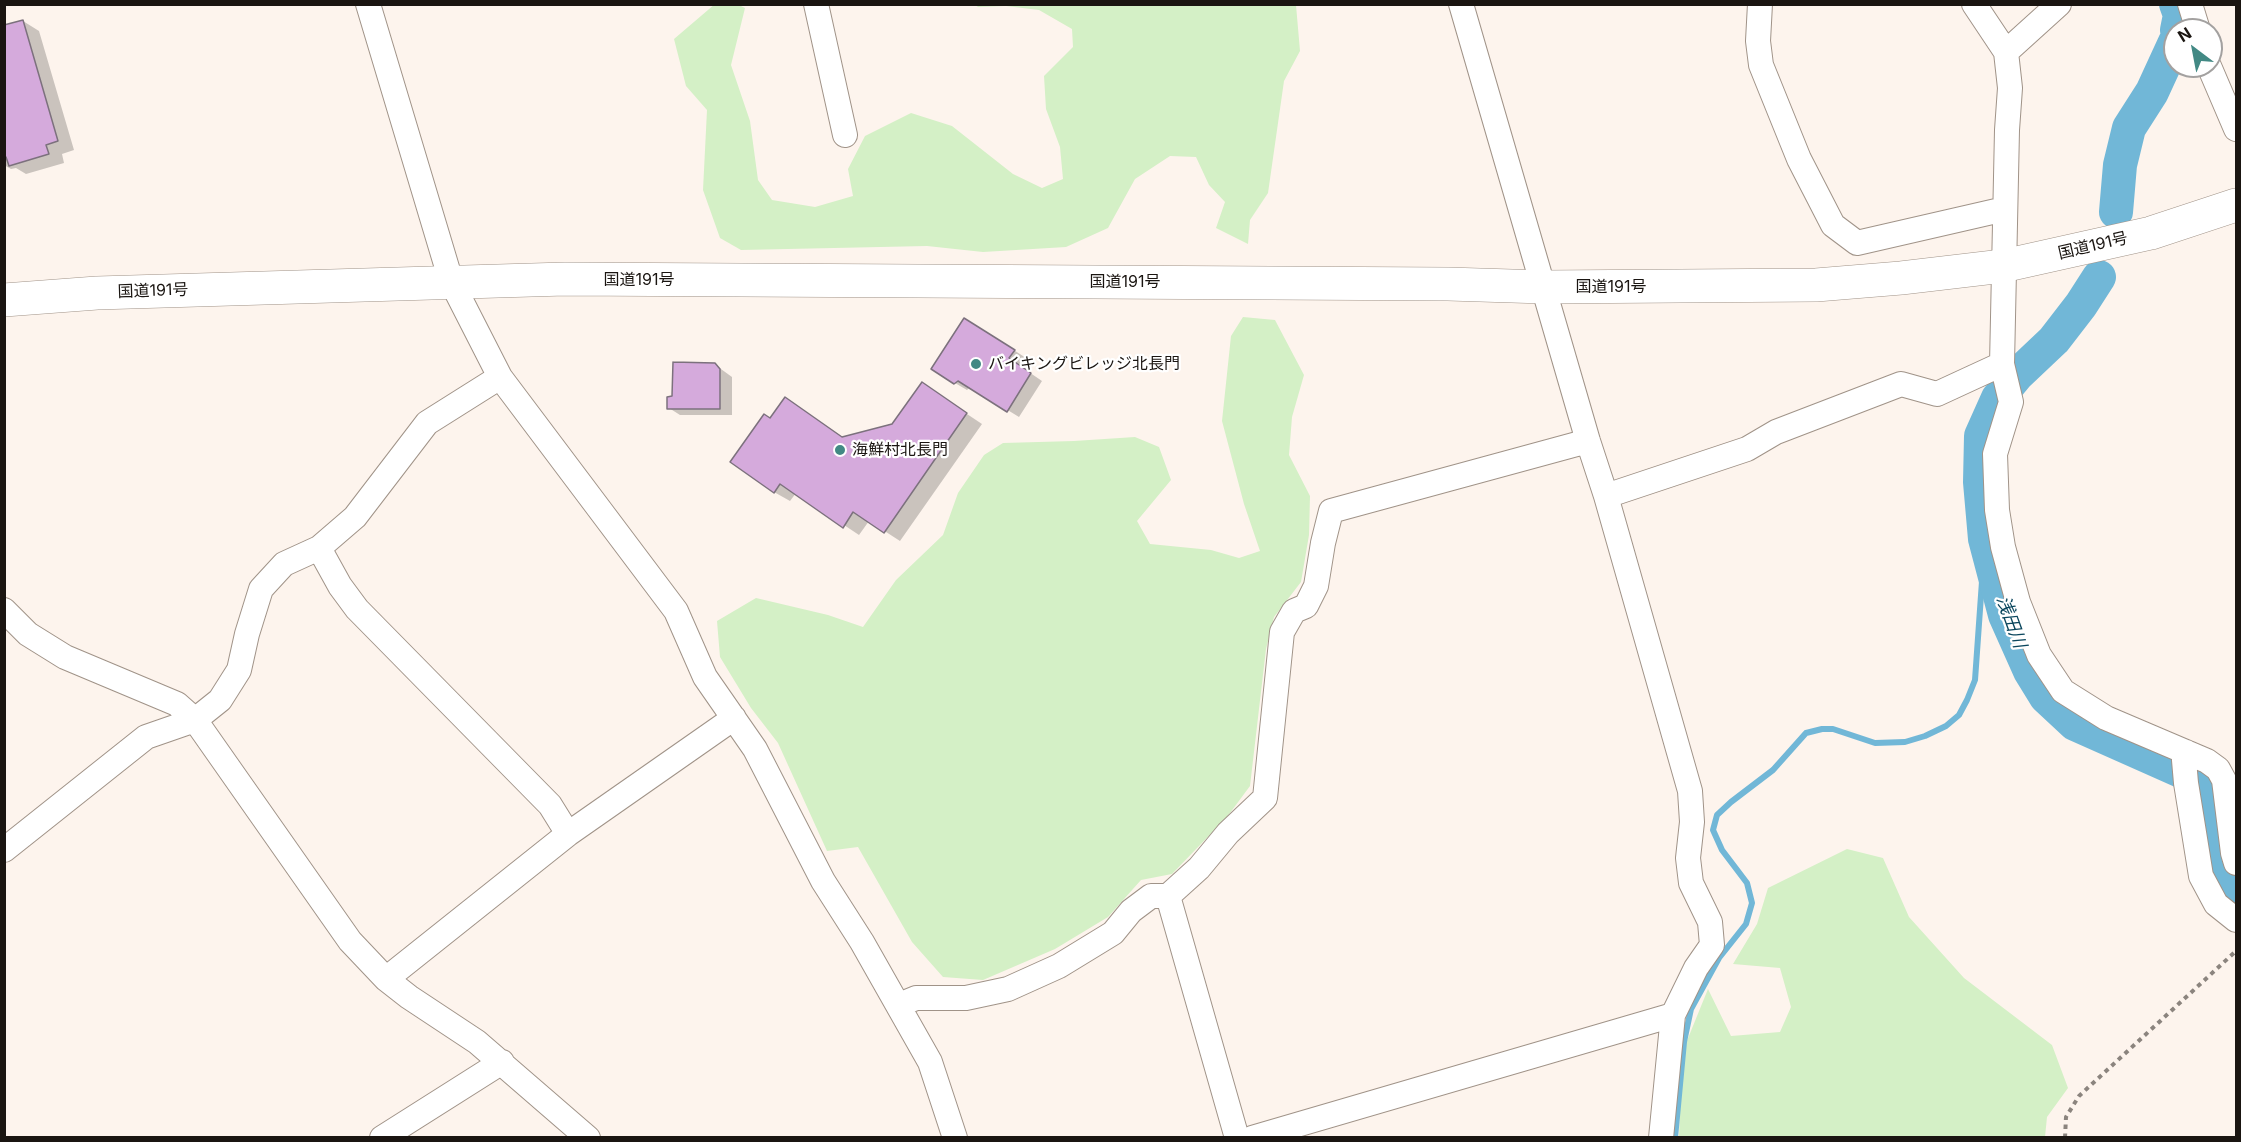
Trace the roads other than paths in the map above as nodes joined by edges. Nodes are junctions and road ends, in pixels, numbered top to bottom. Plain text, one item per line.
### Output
1 (368, 4) edge
2 (816, 4) edge
3 (1461, 4) edge
4 (1760, 4) edge
5 (1974, 4) edge
6 (2059, 4) edge
7 (2006, 52) junction
8 (2214, 78) edge
9 (2236, 129) edge
10 (845, 135) dead end
11 (2236, 205) edge
12 (2005, 209) junction
13 (2003, 266) junction
14 (451, 281) junction
15 (1544, 287) junction
16 (4, 300) edge
17 (2005, 376) junction
18 (500, 377) junction
19 (1588, 441) junction
20 (1606, 495) junction
21 (319, 548) junction
22 (4, 610) edge
23 (734, 718) junction
24 (195, 720) junction
25 (2186, 765) junction
26 (568, 834) junction
27 (4, 850) edge
28 (2236, 863) edge
29 (1168, 896) junction
30 (2236, 920) edge
31 (386, 979) junction
32 (898, 1005) junction
33 (1673, 1015) junction
34 (502, 1062) junction
35 (381, 1137) edge
36 (588, 1137) edge
37 (955, 1137) edge
38 (1237, 1137) edge
39 (1252, 1137) edge
40 (1661, 1137) edge

1 - 14 street
2 - 10 street
3 - 15 street
4 - 12 street
5 - 7 street
6 - 7 street
7 - 12 street
8 - 9 street
11 - 13 highway, 国道191号
12 - 13 street
13 - 15 highway, 国道191号
13 - 17 street
14 - 15 highway, 国道191号
14 - 16 highway, 国道191号
14 - 18 street
15 - 19 street
17 - 20 street
17 - 25 street
18 - 21 street
18 - 23 street
19 - 20 street
19 - 29 street
20 - 33 street
21 - 24 street
21 - 26 street
22 - 24 street
23 - 26 street
23 - 32 street
24 - 27 street
24 - 31 street
25 - 28 street
25 - 30 street
26 - 31 street
29 - 32 street
29 - 38 street
31 - 34 street
32 - 37 street
33 - 39 street
33 - 40 street
34 - 35 street
34 - 36 street

